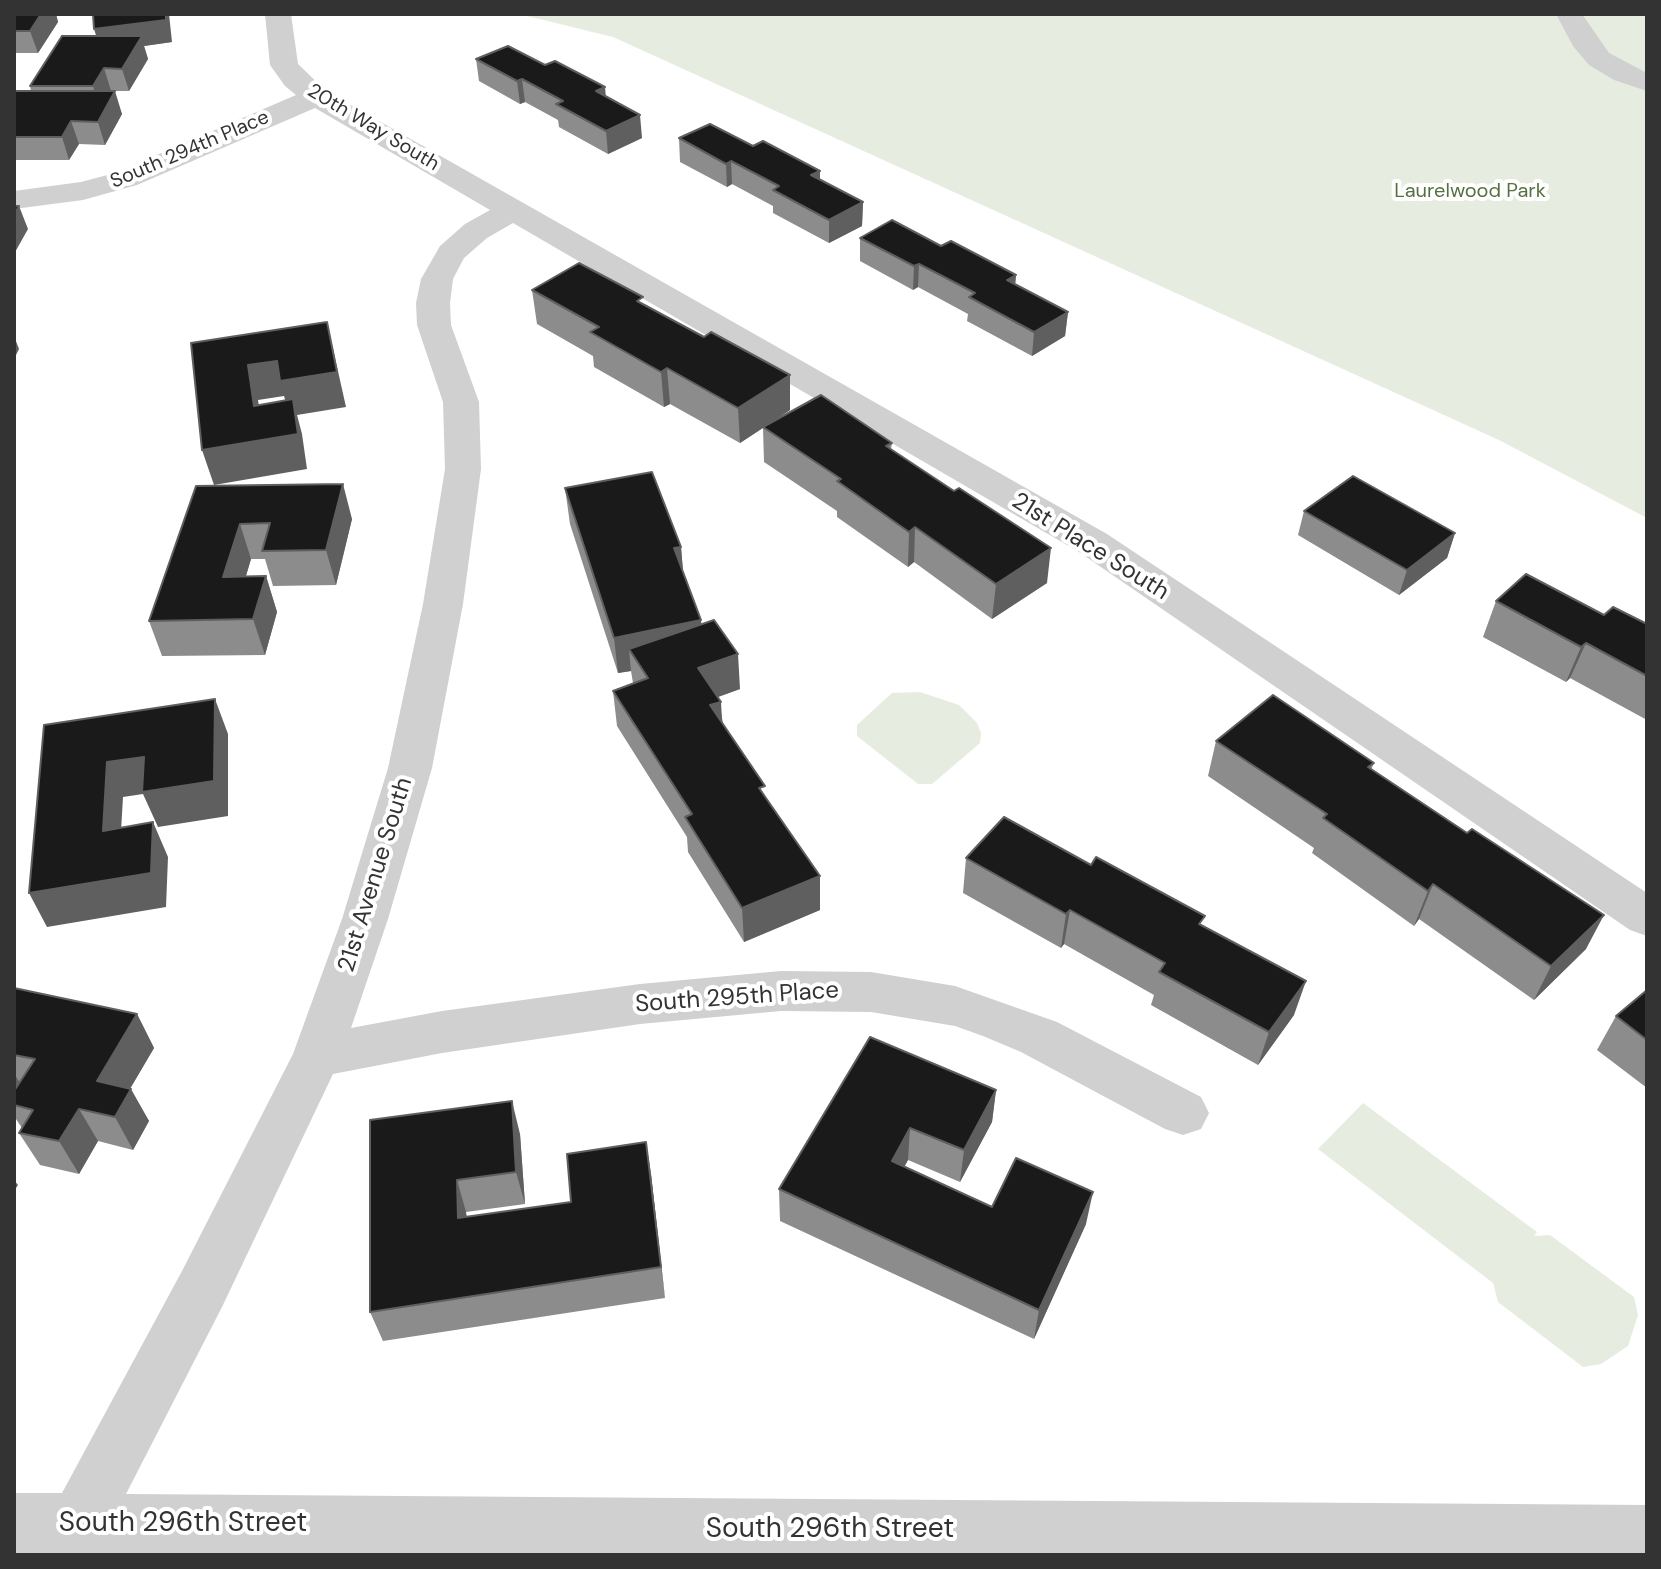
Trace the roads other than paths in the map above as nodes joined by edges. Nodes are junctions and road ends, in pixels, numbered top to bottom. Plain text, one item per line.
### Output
1 (278, 14) edge
2 (1569, 14) edge
3 (1647, 82) edge
4 (316, 97) junction
5 (14, 200) edge
6 (512, 211) junction
7 (1647, 917) edge
8 (317, 1056) junction
9 (1183, 1113) dead end
10 (14, 1523) edge
11 (79, 1523) junction
12 (1647, 1535) edge
13 (683, 1542) edge

1 - 4 street, 20th Way South
2 - 3 street
4 - 5 street, South 294th Place
4 - 6 street, 20th Way South
6 - 7 street, 21st Place South
6 - 8 street, 21st Avenue South
8 - 9 street, South 295th Place
8 - 11 street, 21st Avenue South
10 - 11 street, South 296th Street
11 - 13 street, South 296th Street
12 - 13 street, South 296th Street

